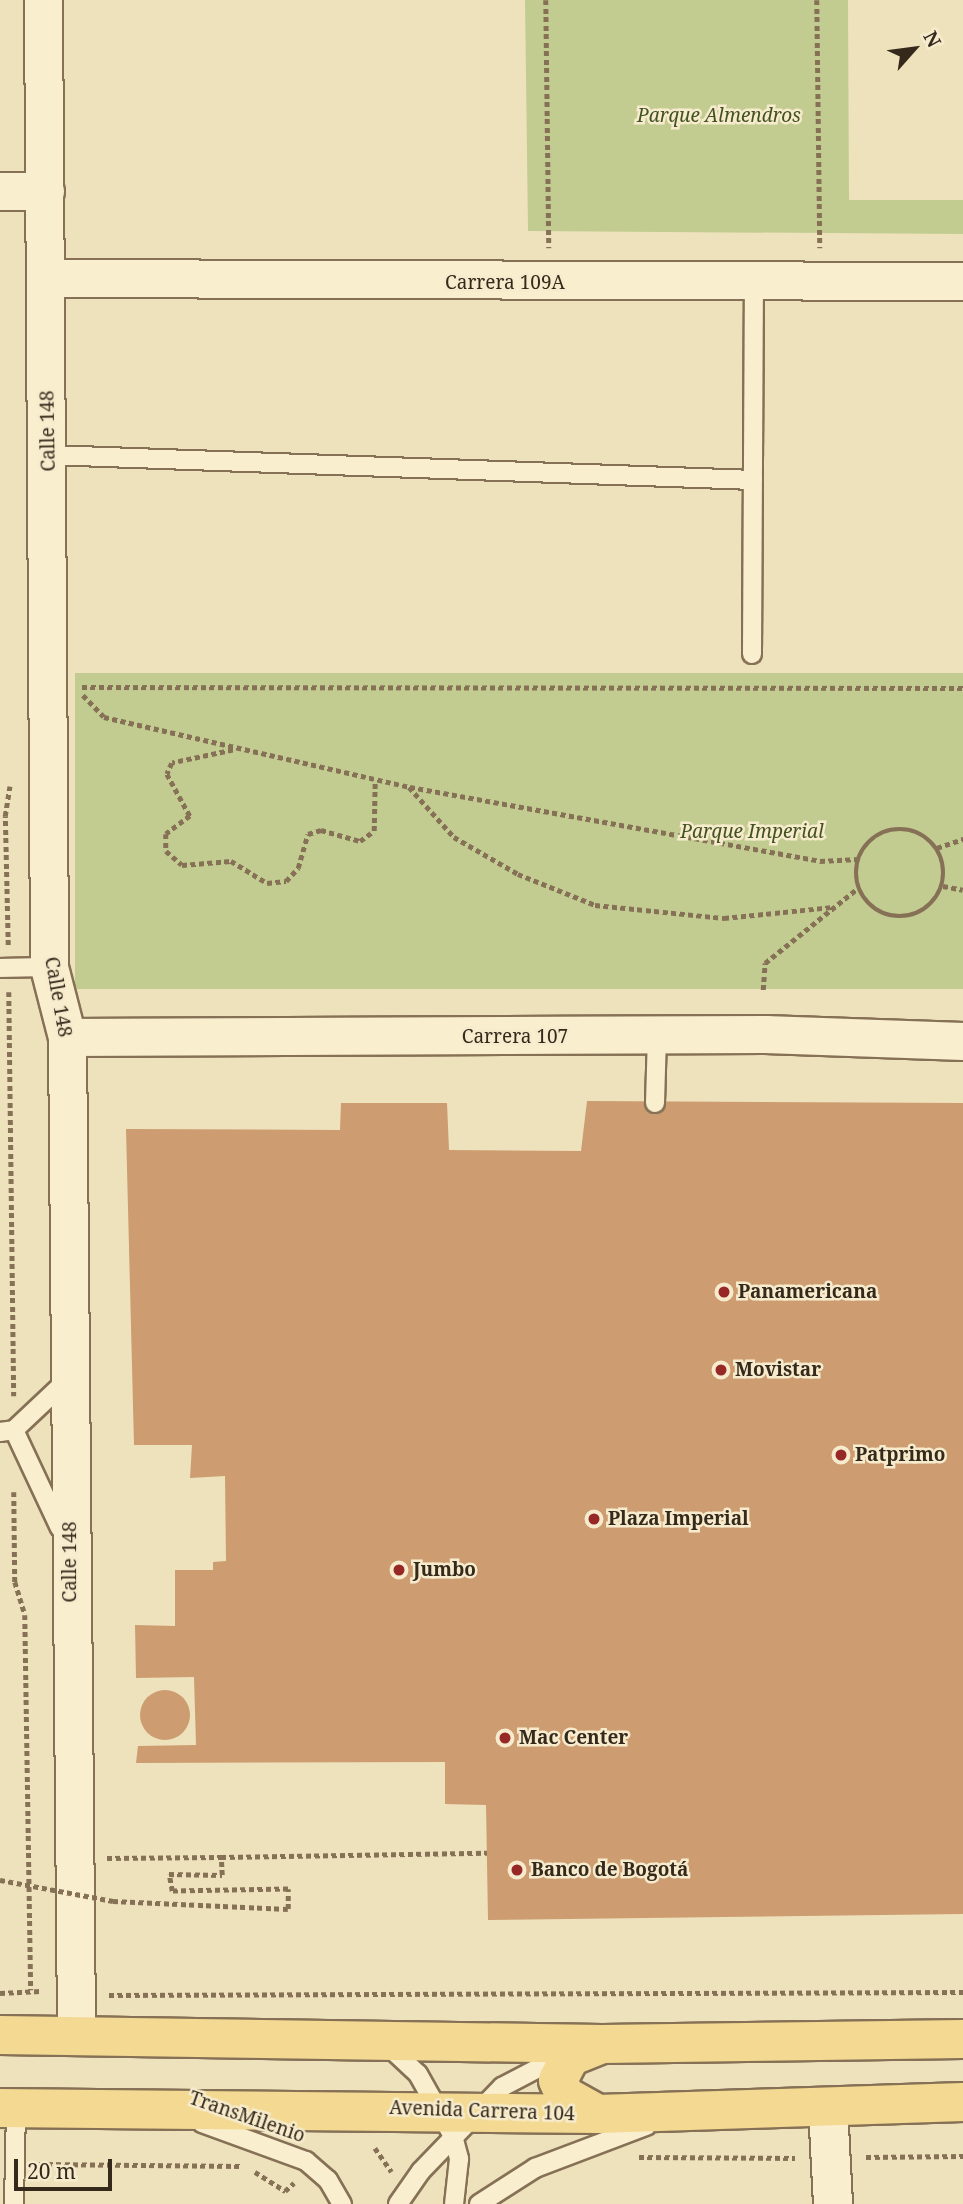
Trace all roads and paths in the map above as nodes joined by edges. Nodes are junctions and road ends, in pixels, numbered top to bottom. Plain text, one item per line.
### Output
1 (43, 0) edge
2 (546, 0) edge
3 (817, 0) edge
4 (0, 191) edge
5 (45, 191) junction
6 (47, 278) junction
7 (754, 281) junction
8 (963, 281) edge
9 (821, 282) junction
10 (550, 284) junction
11 (49, 455) junction
12 (753, 480) junction
13 (752, 654) dead end
14 (963, 688) edge
15 (237, 749) junction
16 (12, 779) dead end
17 (375, 781) junction
18 (409, 787) junction
19 (963, 839) edge
20 (937, 848) junction
21 (858, 859) junction
22 (943, 886) junction
23 (858, 888) junction
24 (963, 890) edge
25 (833, 907) junction
26 (49, 967) junction
27 (4, 968) edge
28 (763, 990) dead end
29 (67, 1037) junction
30 (657, 1037) junction
31 (963, 1041) edge
32 (655, 1103) dead end
33 (72, 1375) junction
34 (7, 1431) edge
35 (14, 1483) dead end
36 (69, 1559) junction
37 (486, 1853) dead end
38 (221, 1857) junction
39 (72, 1859) junction
40 (0, 1880) edge
41 (31, 1990) junction
42 (963, 1992) edge
43 (0, 1993) edge
44 (77, 1993) junction
45 (0, 2035) edge
46 (76, 2035) junction
47 (963, 2039) edge
48 (378, 2042) junction
49 (602, 2044) junction
50 (963, 2102) edge
51 (8, 2108) edge
52 (828, 2108) junction
53 (159, 2109) junction
54 (696, 2113) junction
55 (598, 2114) junction
56 (456, 2119) junction
57 (364, 2148) dead end
58 (963, 2156) edge
59 (631, 2157) dead end
60 (831, 2157) junction
61 (15, 2164) junction
62 (388, 2165) dead end
63 (298, 2180) dead end
64 (14, 2204) edge
65 (341, 2204) edge
66 (398, 2204) edge
67 (454, 2204) edge
68 (479, 2204) edge
69 (833, 2204) edge

1 - 5 street, Calle 148
2 - 10 path
3 - 9 path
4 - 5 street
5 - 6 street, Calle 148
6 - 10 street, Carrera 109A
6 - 11 street, Calle 148
7 - 9 street, Carrera 109A
7 - 10 street, Carrera 109A
7 - 12 lane
8 - 9 street, Carrera 109A
11 - 12 lane
11 - 26 street, Calle 148
12 - 13 lane
14 - 15 path
15 - 17 path
15 - 17 path
16 - 27 path
17 - 18 path
18 - 21 path
18 - 25 path
19 - 20 path
20 - 21 path
20 - 22 path
21 - 23 path
22 - 23 path
22 - 24 path
23 - 25 path
25 - 28 path
26 - 27 lane
26 - 29 street, Calle 148
27 - 34 path
29 - 30 street, Carrera 107
29 - 33 street, Calle 148
30 - 31 street, Carrera 107
30 - 32 lane
33 - 34 lane
33 - 36 street, Calle 148
34 - 36 lane
35 - 41 path
36 - 39 street, Calle 148
37 - 38 path
38 - 39 path
38 - 40 path, bridge
39 - 44 street, Calle 148
41 - 43 path
41 - 44 path
42 - 44 path
44 - 46 street, Calle 148
45 - 46 main road
46 - 48 main road
47 - 49 main road
48 - 49 main road
48 - 56 lane
49 - 55 main road
49 - 56 lane
50 - 52 main road, Avenida Carrera 104
51 - 53 main road, Avenida Carrera 104
51 - 61 lane
52 - 54 main road, Avenida Carrera 104
52 - 60 street
53 - 56 main road, Avenida Carrera 104
53 - 65 lane, TransMilenio
54 - 55 main road, Avenida Carrera 104
54 - 68 lane
55 - 56 main road, Avenida Carrera 104
56 - 66 lane
56 - 67 lane
57 - 62 path
58 - 60 path
59 - 60 path
60 - 69 street
61 - 63 path
61 - 64 lane

